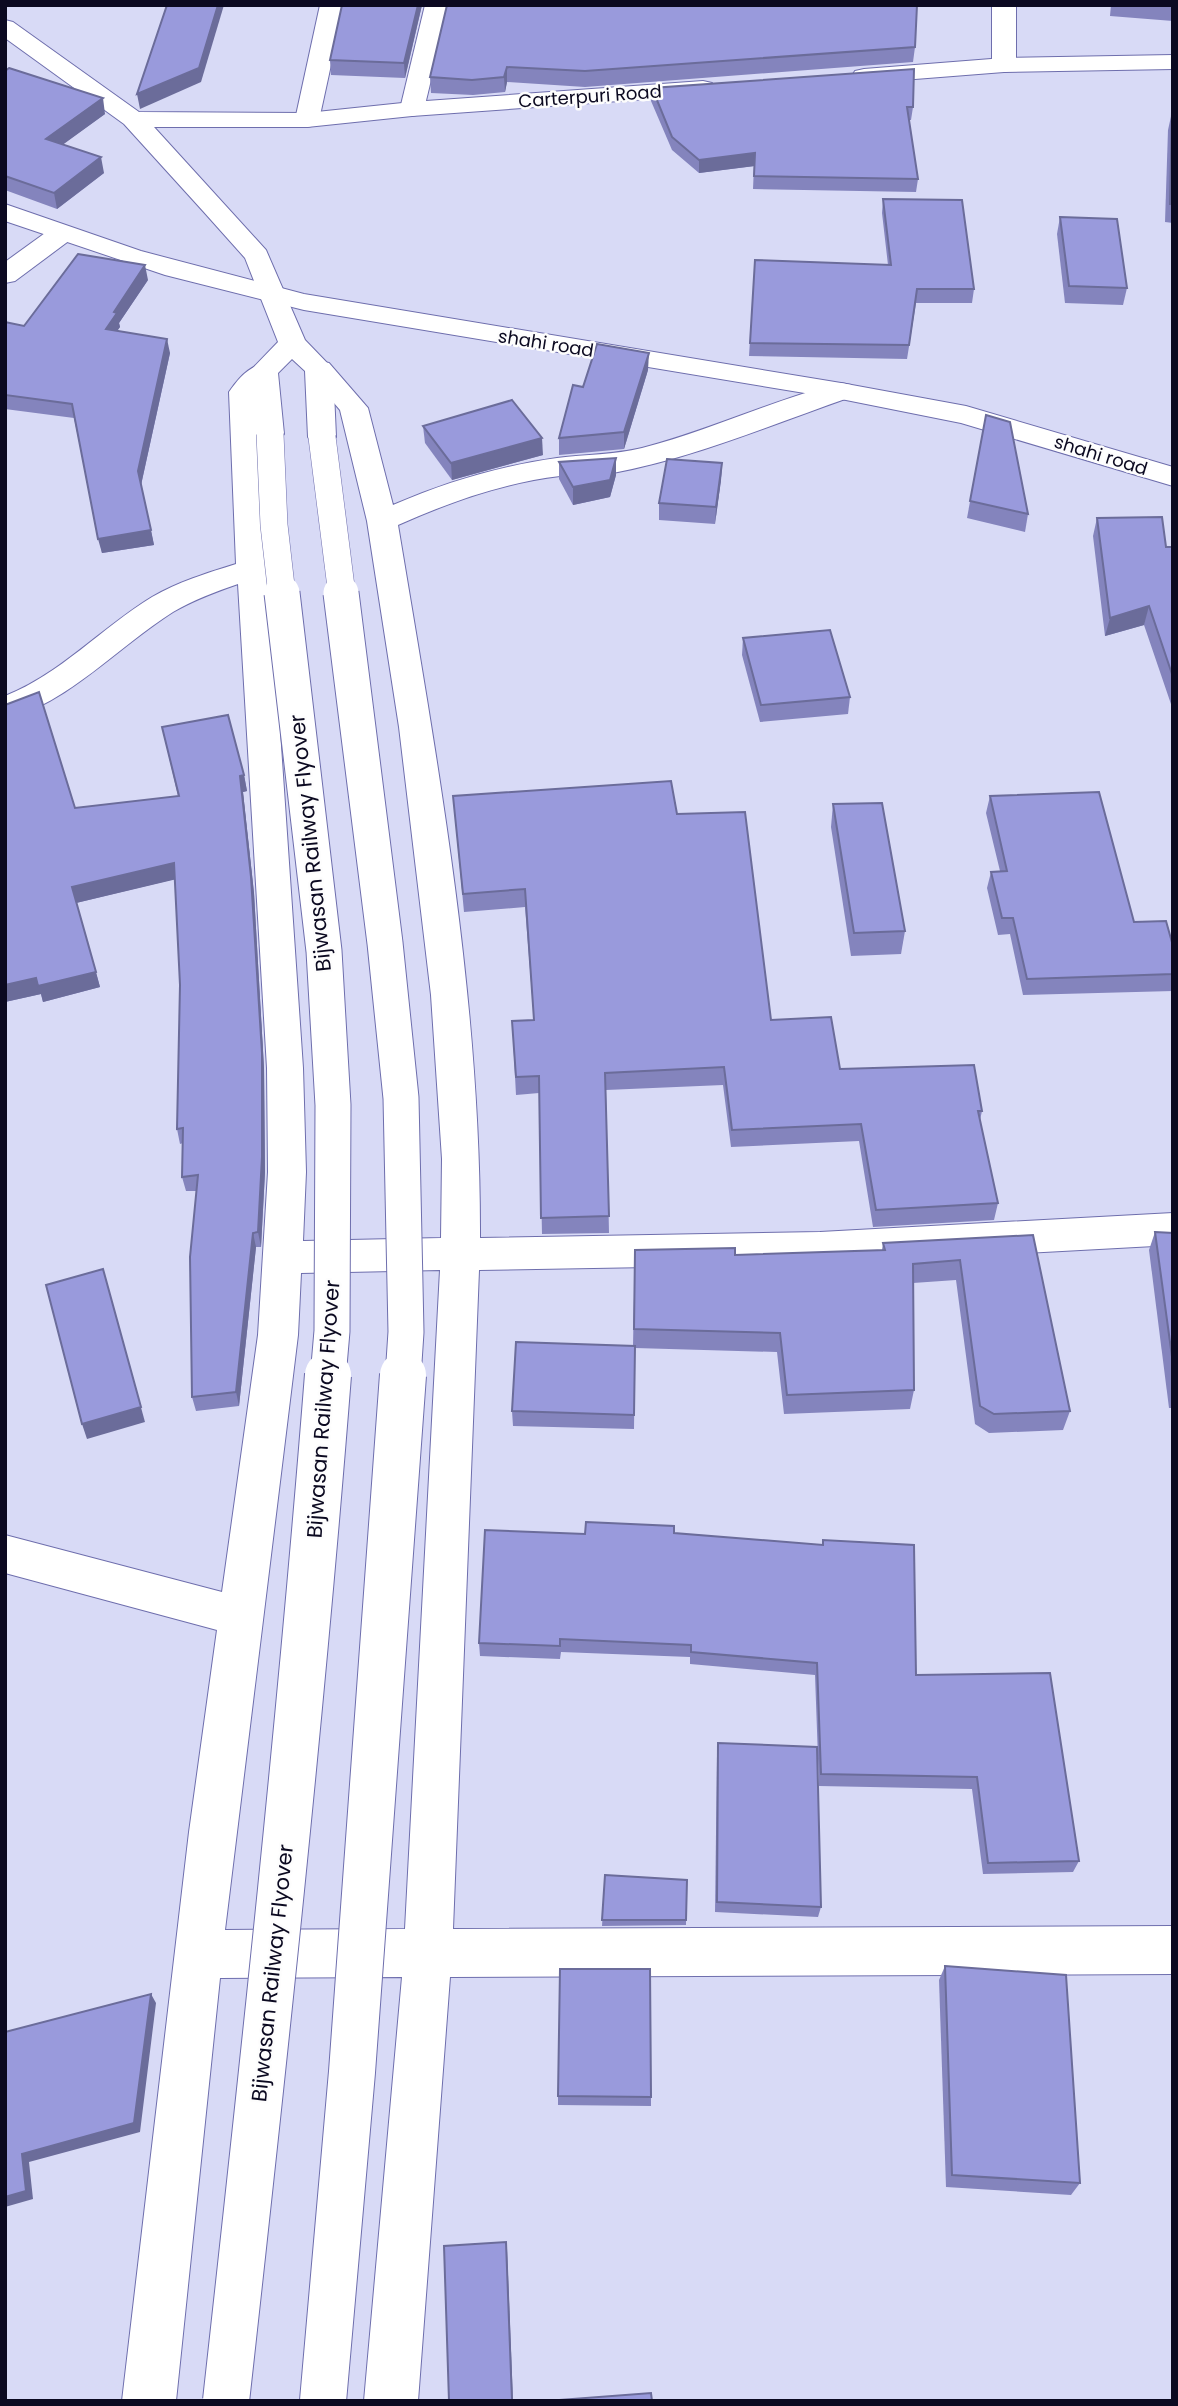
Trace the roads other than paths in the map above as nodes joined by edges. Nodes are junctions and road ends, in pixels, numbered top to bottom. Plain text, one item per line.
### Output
1 (332, 5) edge
2 (437, 5) edge
3 (1004, 5) edge
4 (5, 27) edge
5 (1173, 61) edge
6 (1004, 65) junction
7 (839, 78) edge
8 (729, 86) edge
9 (412, 109) junction
10 (132, 118) junction
11 (307, 120) junction
12 (5, 212) edge
13 (61, 234) junction
14 (5, 275) edge
15 (274, 296) junction
16 (306, 356) junction
17 (264, 371) junction
18 (841, 391) junction
19 (1173, 477) edge
20 (382, 521) junction
21 (252, 570) junction
22 (5, 709) edge
23 (1173, 1229) edge
24 (460, 1255) junction
25 (284, 1257) junction
26 (5, 1554) edge
27 (239, 1616) junction
28 (1173, 1950) edge
29 (428, 1952) junction
30 (198, 1954) junction
31 (149, 2401) edge
32 (226, 2401) edge
33 (323, 2401) edge
34 (391, 2401) edge

1 - 11 street
2 - 9 street
3 - 6 street
4 - 10 street
5 - 6 street
6 - 7 street
8 - 9 street, Carterpuri Road
9 - 11 street, Carterpuri Road
10 - 11 street, Carterpuri Road
10 - 15 street
12 - 13 street, shahi road
13 - 14 street
13 - 15 street, shahi road
15 - 16 street
15 - 18 street, shahi road
16 - 17 street
16 - 20 street
16 - 33 street, bridge
17 - 21 street
17 - 32 street, Bijwasan Railway Flyover, bridge
18 - 19 street, shahi road
18 - 20 street
20 - 24 street
21 - 22 street
21 - 25 street
23 - 24 street
24 - 25 street
24 - 29 street
25 - 27 street
26 - 27 street
27 - 30 street
28 - 29 street
29 - 30 street
29 - 34 street
30 - 31 street

